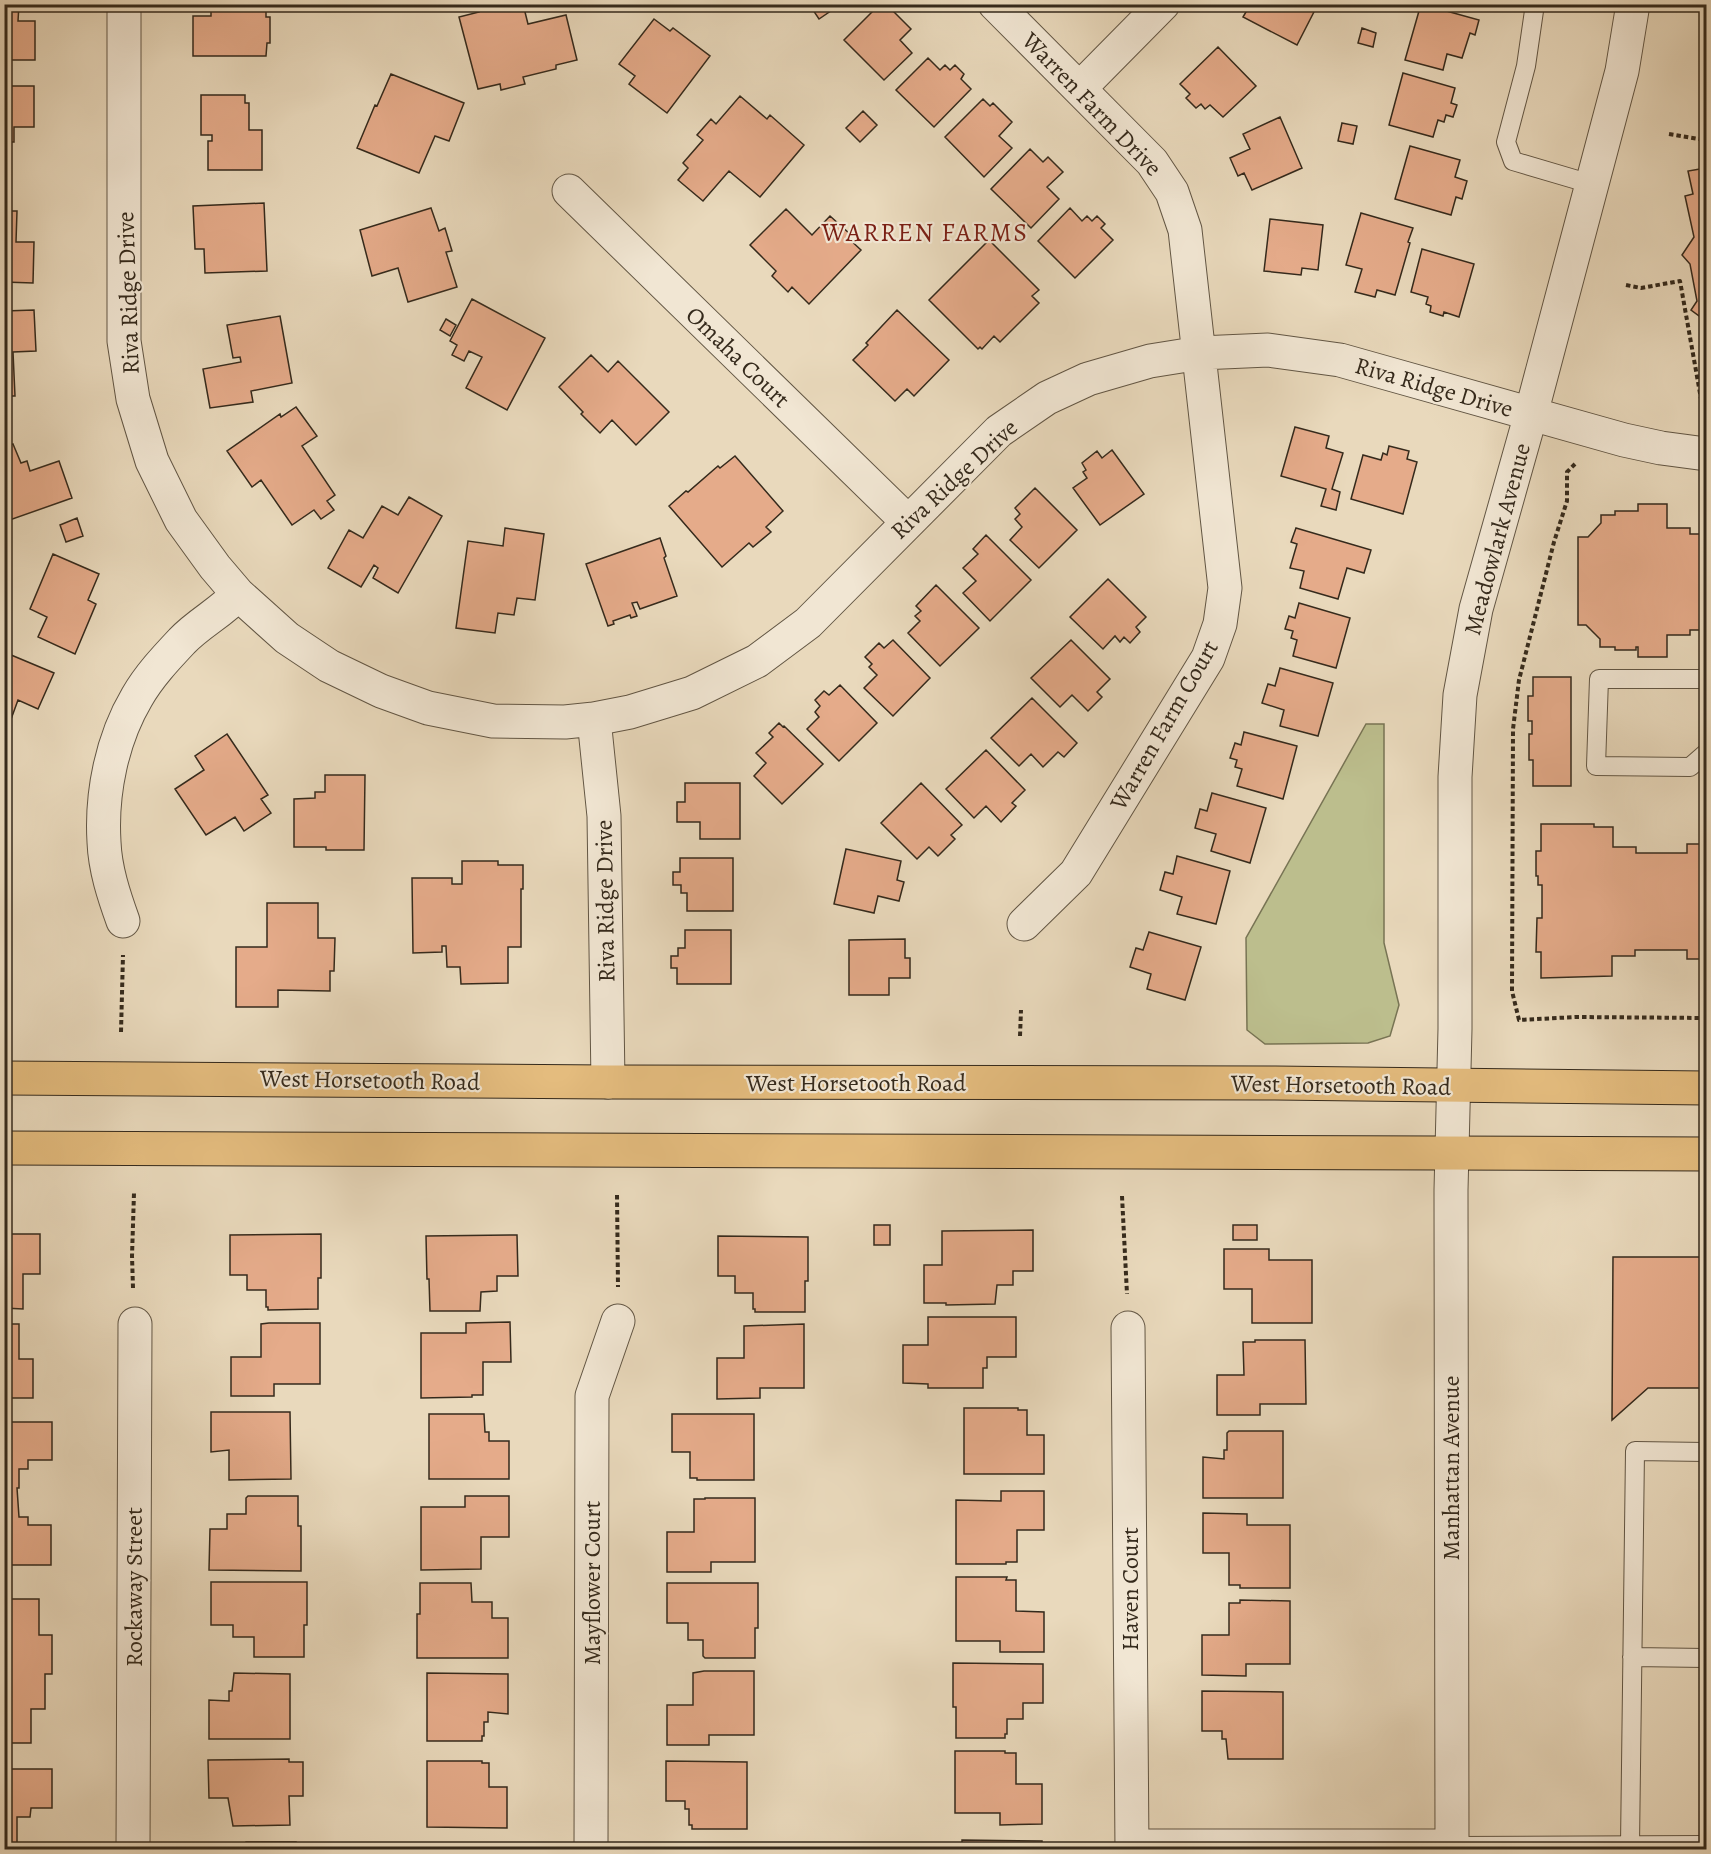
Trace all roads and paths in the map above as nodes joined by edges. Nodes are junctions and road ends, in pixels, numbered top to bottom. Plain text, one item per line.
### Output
1 (124, 4) edge
2 (995, 4) edge
3 (1163, 4) edge
4 (1535, 4) edge
5 (1633, 4) edge
6 (1080, 88) junction
7 (1669, 134) dead end
8 (1707, 138) edge
9 (1592, 184) junction
10 (569, 191) dead end
11 (1626, 285) dead end
12 (1200, 353) junction
13 (1703, 410) dead end
14 (1531, 414) junction
15 (1707, 454) edge
16 (1582, 464) dead end
17 (908, 522) junction
18 (238, 594) junction
19 (1707, 680) edge
20 (594, 719) junction
21 (1707, 753) edge
22 (123, 921) dead end
23 (1024, 924) dead end
24 (123, 990) dead end
25 (1021, 1010) dead end
26 (1707, 1018) edge
27 (120, 1032) dead end
28 (1020, 1036) dead end
29 (4, 1078) edge
30 (608, 1083) junction
31 (1453, 1086) junction
32 (1707, 1088) edge
33 (4, 1148) edge
34 (1451, 1153) junction
35 (1707, 1154) edge
36 (134, 1193) dead end
37 (617, 1195) dead end
38 (1122, 1196) dead end
39 (618, 1321) joint
40 (135, 1324) joint
41 (1128, 1328) joint
42 (1707, 1452) edge
43 (1632, 1657) junction
44 (1707, 1659) edge
45 (1629, 1845) junction
46 (1707, 1845) edge
47 (1132, 1848) edge
48 (1452, 1848) edge
49 (133, 1850) edge
50 (591, 1850) edge

1 - 18 street, Riva Ridge Drive
2 - 6 street, Warren Farm Drive
3 - 6 street
4 - 9 lane
5 - 9 street, Meadowlark Avenue
6 - 12 street, Warren Farm Drive
7 - 8 path
9 - 14 street, Meadowlark Avenue
10 - 17 street, Omaha Court
11 - 13 path
12 - 14 street, Riva Ridge Drive
12 - 17 street, Riva Ridge Drive
12 - 23 street, Warren Farm Court
14 - 15 street, Riva Ridge Drive
14 - 31 street, Meadowlark Avenue
16 - 26 path
17 - 20 street, Riva Ridge Drive
18 - 20 street, Riva Ridge Drive
18 - 22 street
19 - 21 lane
20 - 30 street, Riva Ridge Drive
24 - 27 path
25 - 28 path
29 - 30 main road, West Horsetooth Road
30 - 31 main road, West Horsetooth Road
31 - 32 main road, West Horsetooth Road
31 - 34 street, Manhattan Avenue
33 - 34 main road
34 - 35 main road
34 - 48 street, Manhattan Avenue
36 - 40 path
37 - 39 path
38 - 41 path
39 - 50 street, Mayflower Court
40 - 49 street, Rockaway Street
41 - 47 street, Haven Court
42 - 43 lane
43 - 44 lane
43 - 45 lane
45 - 46 lane
45 - 48 lane
47 - 48 street

